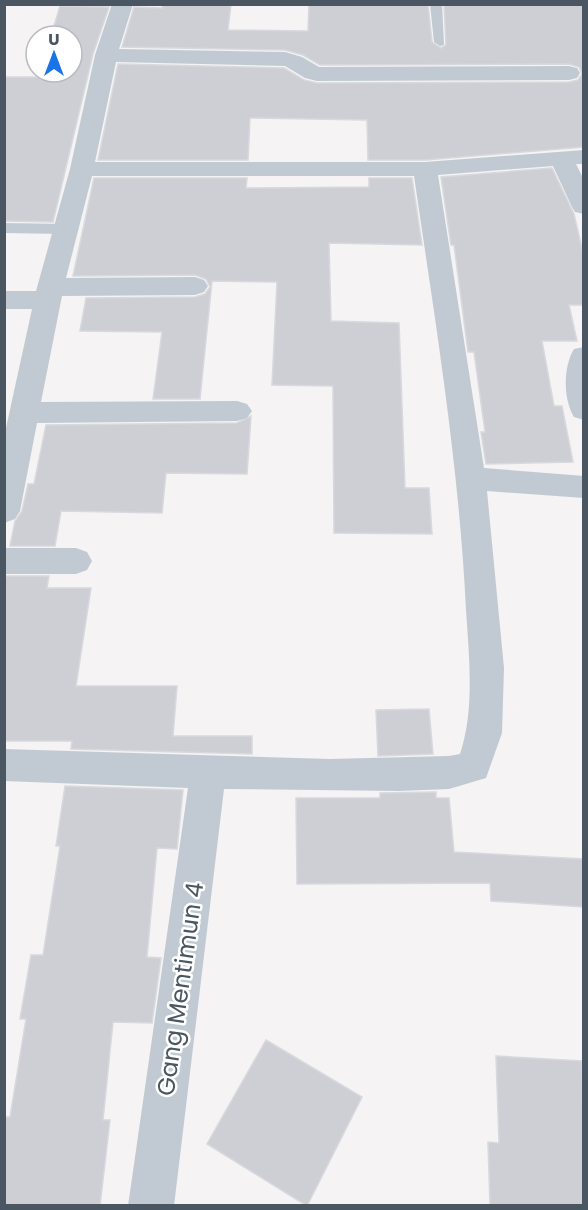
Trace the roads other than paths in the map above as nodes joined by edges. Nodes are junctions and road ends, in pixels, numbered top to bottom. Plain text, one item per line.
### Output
1 (123, 4) edge
2 (436, 4) edge
3 (441, 42) dead end
4 (106, 55) junction
5 (569, 73) dead end
6 (572, 158) edge
7 (82, 169) junction
8 (425, 169) junction
9 (584, 207) edge
10 (4, 228) edge
11 (66, 229) junction
12 (195, 286) dead end
13 (48, 293) junction
14 (4, 300) edge
15 (584, 356) edge
16 (584, 410) edge
17 (237, 411) dead end
18 (24, 413) junction
19 (472, 478) junction
20 (584, 487) edge
21 (4, 511) edge
22 (4, 561) edge
23 (76, 561) dead end
24 (4, 765) edge
25 (208, 773) junction
26 (151, 1206) edge

1 - 4 street
2 - 3 lane
4 - 5 street
4 - 7 street
6 - 8 street
6 - 9 street
7 - 8 street
7 - 11 street
8 - 19 street
10 - 11 lane
11 - 13 street
12 - 13 street
13 - 14 street
13 - 18 street
15 - 16 street
17 - 18 street
18 - 21 street
19 - 20 street
19 - 25 street
22 - 23 street
24 - 25 street
25 - 26 street, Gang Mentimun 4

